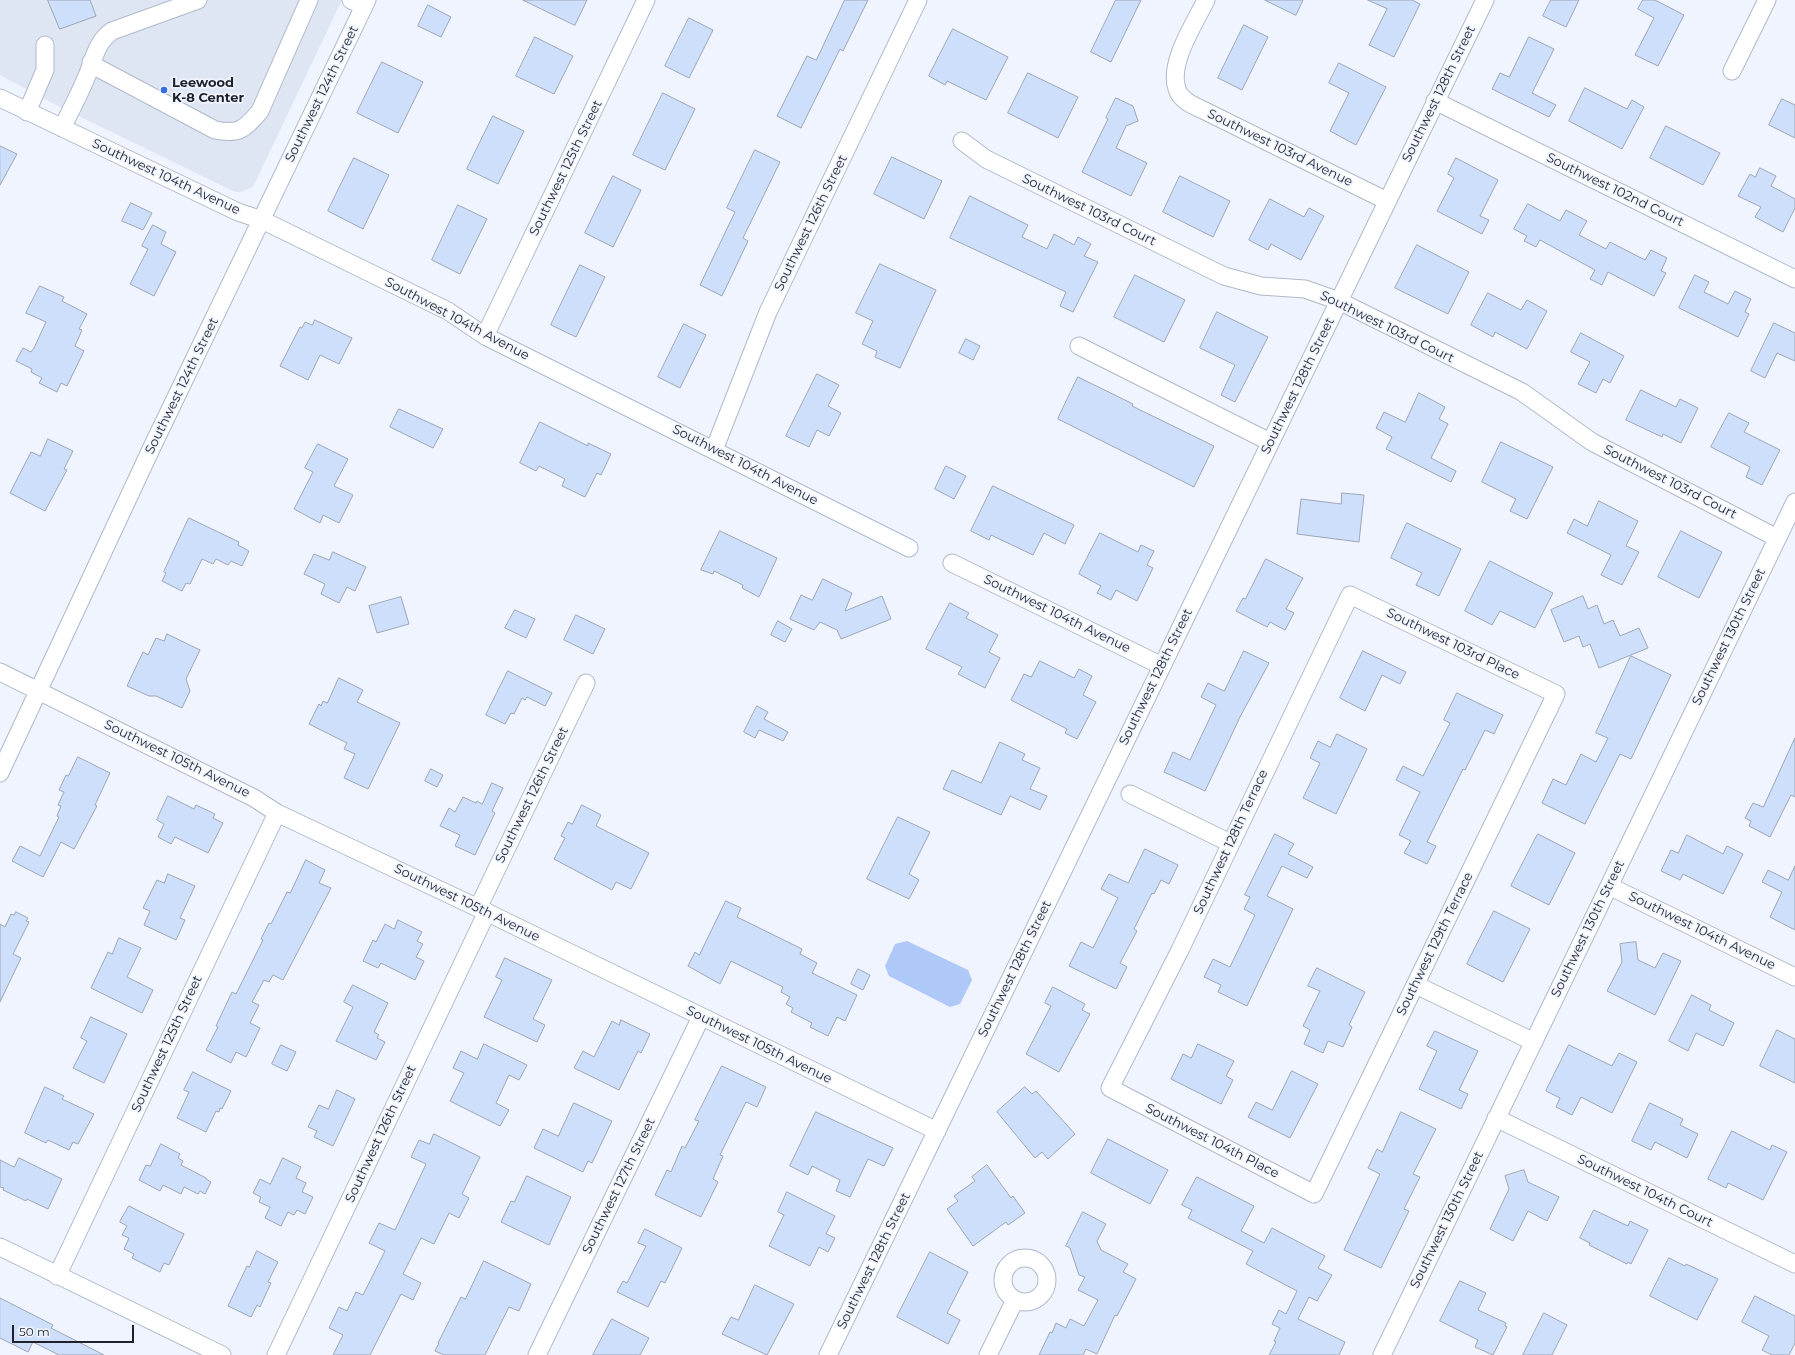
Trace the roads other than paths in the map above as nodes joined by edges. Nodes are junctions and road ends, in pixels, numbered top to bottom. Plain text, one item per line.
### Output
1 (198, 0) edge
2 (309, 0) edge
3 (646, 0) edge
4 (918, 0) edge
5 (1206, 0) edge
6 (1485, 0) edge
7 (1766, 0) edge
8 (361, 2) edge
9 (45, 45) dead end
10 (91, 62) junction
11 (1732, 71) dead end
12 (0, 98) edge
13 (1435, 101) junction
14 (27, 112) junction
15 (62, 128) junction
16 (962, 141) dead end
17 (1387, 201) junction
18 (262, 220) junction
19 (1795, 279) edge
20 (1339, 301) junction
21 (485, 336) junction
22 (1079, 346) dead end
23 (1270, 442) junction
24 (714, 450) junction
25 (1795, 502) edge
26 (1778, 538) junction
27 (909, 548) dead end
28 (952, 563) dead end
29 (1350, 595) joint
30 (1162, 666) junction
31 (0, 672) edge
32 (586, 683) dead end
33 (39, 691) junction
34 (1556, 694) joint
35 (0, 774) edge
36 (1130, 794) dead end
37 (277, 813) junction
38 (1230, 843) junction
39 (1609, 886) junction
40 (482, 910) junction
41 (1795, 977) edge
42 (1416, 985) junction
43 (701, 1017) junction
44 (1534, 1042) junction
45 (1110, 1088) joint
46 (1496, 1118) junction
47 (937, 1131) junction
48 (1314, 1194) joint
49 (0, 1247) edge
50 (1795, 1264) edge
51 (57, 1276) junction
52 (1015, 1300) dead end
53 (1387, 1353) edge
54 (222, 1355) edge
55 (276, 1355) edge
56 (537, 1355) edge
57 (828, 1355) edge
58 (988, 1355) edge

1 - 10 street
2 - 10 street
3 - 21 street, Southwest 125th Street
4 - 24 street, Southwest 126th Street
5 - 17 street, Southwest 103rd Avenue
6 - 13 street, Southwest 128th Street
7 - 11 street
8 - 18 street, Southwest 124th Street
9 - 14 street
10 - 15 street
12 - 14 street, Southwest 104th Avenue
13 - 17 street, Southwest 128th Street
13 - 19 street, Southwest 102nd Court
14 - 15 street, Southwest 104th Avenue
15 - 18 street, Southwest 104th Avenue
16 - 20 street, Southwest 103rd Court
17 - 20 street, Southwest 128th Street
18 - 21 street, Southwest 104th Avenue
18 - 33 street, Southwest 124th Street
20 - 23 street, Southwest 128th Street
20 - 26 street, Southwest 103rd Court
21 - 24 street, Southwest 104th Avenue
22 - 23 street
23 - 30 street, Southwest 128th Street
24 - 27 street, Southwest 104th Avenue
25 - 26 street, Southwest 130th Street
26 - 39 street, Southwest 130th Street
28 - 30 street, Southwest 104th Avenue
29 - 34 street, Southwest 103rd Place
29 - 38 street, Southwest 128th Terrace
30 - 47 street, Southwest 128th Street
31 - 33 street, Southwest 105th Avenue
32 - 40 street, Southwest 126th Street
33 - 35 street, Southwest 124th Street
33 - 37 street, Southwest 105th Avenue
34 - 42 street, Southwest 129th Terrace
36 - 38 street
37 - 40 street, Southwest 105th Avenue
37 - 51 street, Southwest 125th Street
38 - 45 street, Southwest 128th Terrace
39 - 41 street, Southwest 104th Avenue
39 - 44 street, Southwest 130th Street
40 - 43 street, Southwest 105th Avenue
40 - 55 street, Southwest 126th Street
42 - 44 street
42 - 48 street, Southwest 129th Terrace
43 - 47 street, Southwest 105th Avenue
43 - 56 street, Southwest 127th Street
44 - 46 street, Southwest 130th Street
45 - 48 street, Southwest 104th Place
46 - 50 street, Southwest 104th Court
46 - 53 street, Southwest 130th Street
47 - 57 street, Southwest 128th Street
49 - 51 street
51 - 54 street
52 - 58 street

